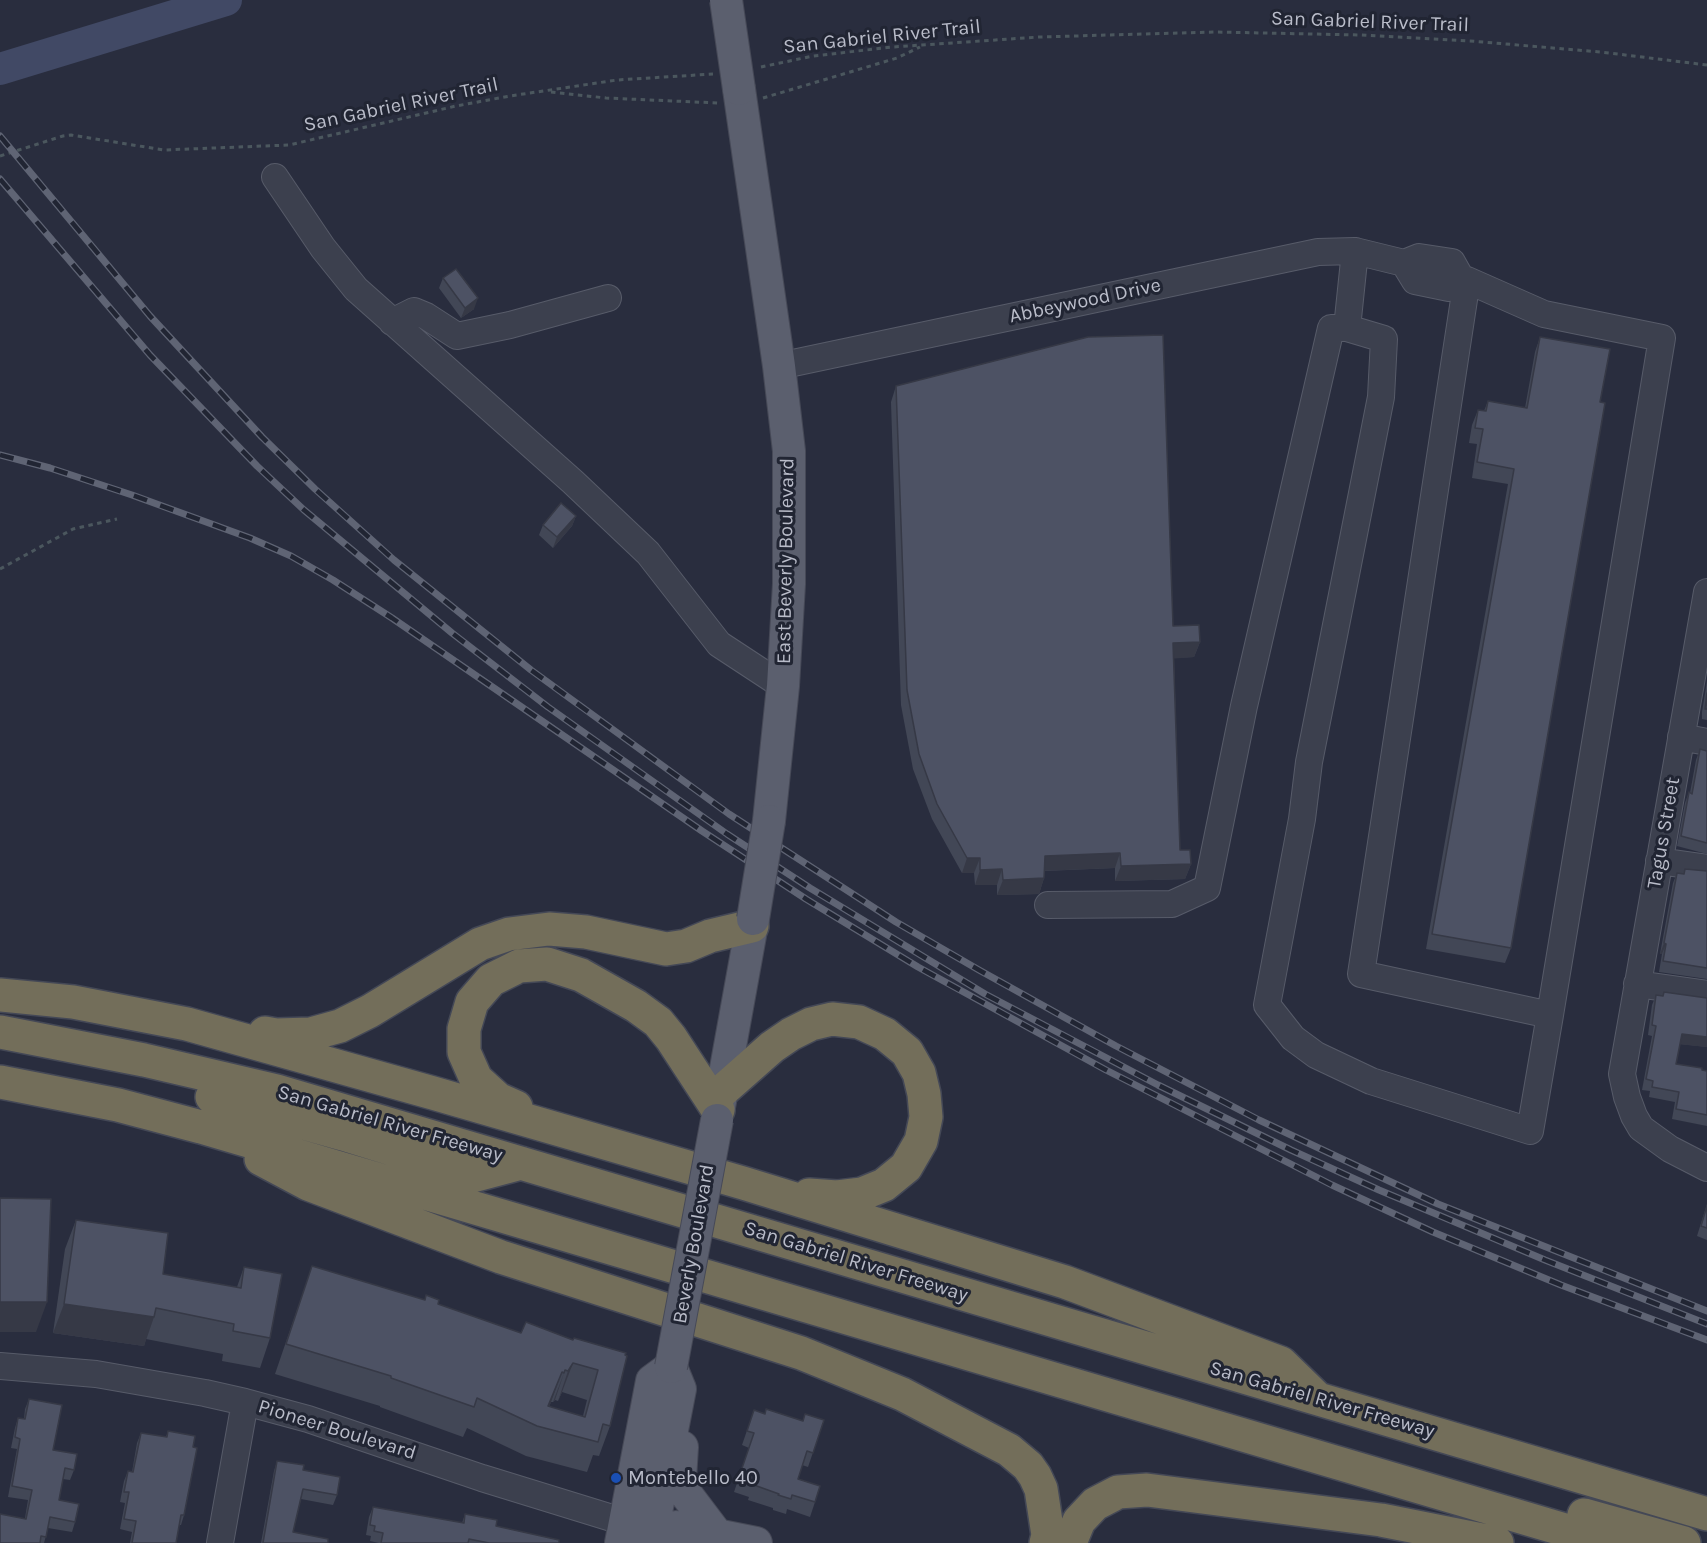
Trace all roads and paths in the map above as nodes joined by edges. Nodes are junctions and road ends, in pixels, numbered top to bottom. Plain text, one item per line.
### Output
1 (726, 0) edge
2 (923, 46) junction
3 (1707, 64) edge
4 (738, 83) junction
5 (546, 91) junction
6 (0, 156) edge
7 (275, 177) dead end
8 (1355, 251) junction
9 (1464, 279) junction
10 (608, 298) dead end
11 (392, 322) junction
12 (1347, 328) junction
13 (779, 366) junction
14 (117, 519) dead end
15 (0, 569) edge
16 (1706, 606) edge
17 (783, 686) junction
18 (1681, 737) junction
19 (1707, 742) edge
20 (1659, 861) junction
21 (1707, 868) edge
22 (1048, 904) dead end
23 (753, 923) junction
24 (1637, 984) junction
25 (1707, 994) edge
26 (0, 995) edge
27 (1550, 1015) junction
28 (187, 1024) junction
29 (0, 1032) edge
30 (0, 1051) edge
31 (0, 1061) edge
32 (0, 1082) edge
33 (719, 1108) junction
34 (201, 1127) junction
35 (601, 1142) junction
36 (521, 1163) junction
37 (1707, 1168) edge
38 (743, 1184) junction
39 (493, 1212) junction
40 (0, 1366) edge
41 (671, 1367) junction
42 (1320, 1400) junction
43 (245, 1402) junction
44 (676, 1410) junction
45 (1408, 1425) junction
46 (1431, 1490) junction
47 (1044, 1506) junction
48 (1707, 1514) edge
49 (717, 1535) junction
50 (647, 1536) edge
51 (1707, 1538) edge
52 (1065, 1542) edge
53 (220, 1543) edge
54 (756, 1543) edge
55 (1031, 1543) edge
56 (1497, 1543) edge
57 (1609, 1543) edge
58 (1684, 1543) edge

1 - 4 main road, East Beverly Boulevard, bridge
2 - 3 path, San Gabriel River Trail
2 - 4 path, San Gabriel River Trail
2 - 4 path
4 - 5 path, San Gabriel River Trail
4 - 5 path
4 - 13 main road, East Beverly Boulevard
5 - 6 path, San Gabriel River Trail
7 - 11 street
8 - 9 street, Abbeywood Drive
8 - 12 street
8 - 13 street, Abbeywood Drive
9 - 27 street
9 - 27 street
10 - 11 street
11 - 17 street
12 - 22 street
12 - 27 street
13 - 17 main road, East Beverly Boulevard
14 - 15 path
16 - 18 street, Tagus Street
17 - 23 main road, East Beverly Boulevard, bridge
18 - 19 street
18 - 20 street, Tagus Street
20 - 21 street
20 - 24 street, Tagus Street
23 - 28 highway
23 - 33 main road, East Beverly Boulevard
24 - 25 street
24 - 37 street, Tagus Street
26 - 28 highway
28 - 35 highway
29 - 36 highway, San Gabriel River Freeway
30 - 36 highway
31 - 39 highway
32 - 34 highway
33 - 35 highway
33 - 38 highway
33 - 41 main road, Beverly Boulevard, bridge
34 - 39 highway
34 - 47 highway
35 - 38 highway
36 - 42 highway, San Gabriel River Freeway
38 - 42 highway
39 - 46 highway
40 - 43 street, Pioneer Boulevard
41 - 44 main road, Beverly Boulevard
41 - 50 main road
42 - 45 highway, San Gabriel River Freeway
43 - 50 street, Pioneer Boulevard
43 - 53 street
44 - 49 main road
44 - 50 main road, Beverly Boulevard
45 - 48 highway, San Gabriel River Freeway
45 - 51 highway
46 - 57 highway
46 - 58 highway
47 - 52 highway
47 - 55 highway
49 - 50 main road, Pioneer Boulevard
49 - 54 main road, Pioneer Boulevard
52 - 56 highway

